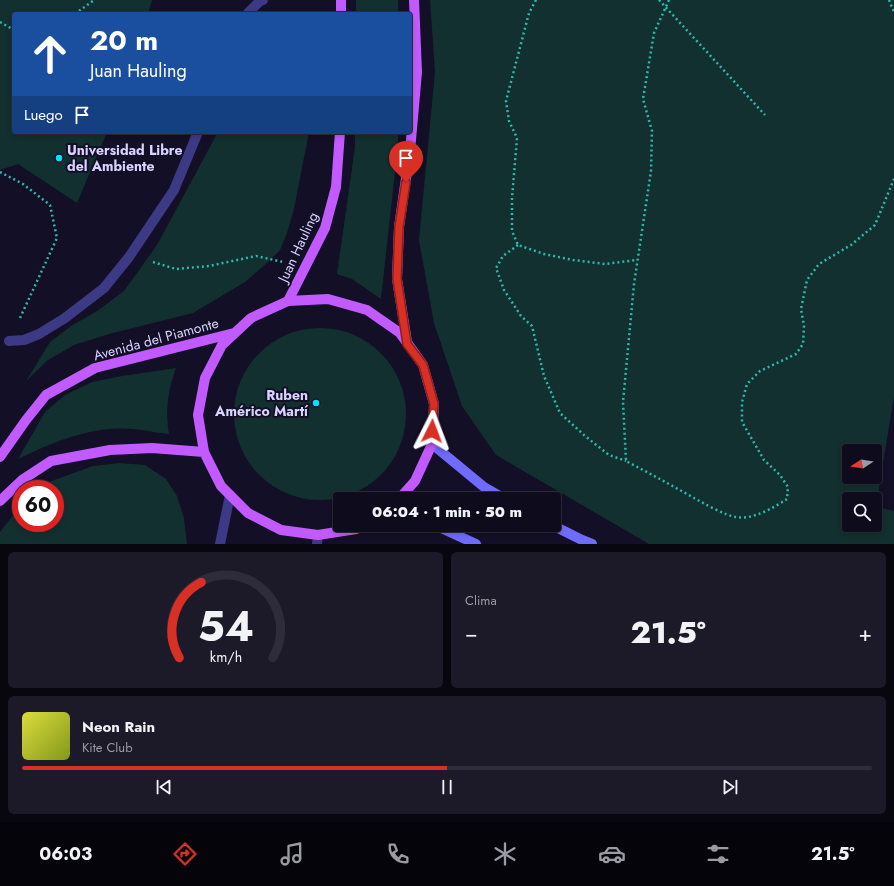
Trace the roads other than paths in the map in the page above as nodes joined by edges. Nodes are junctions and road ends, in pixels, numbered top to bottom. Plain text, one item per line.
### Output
1 (263, 0) edge
2 (341, 0) edge
3 (414, 0) edge
4 (249, 12) edge
5 (341, 12) edge
6 (412, 128) edge
7 (197, 134) edge
8 (340, 134) edge
9 (412, 134) edge
10 (288, 301) junction
11 (236, 332) junction
12 (9, 341) road end
13 (407, 344) junction
14 (432, 444) junction
15 (204, 452) junction
16 (0, 457) edge
17 (405, 492) edge
18 (493, 492) edge
19 (230, 495) junction
20 (0, 501) edge
21 (561, 530) edge
22 (346, 532) edge
23 (450, 532) edge
24 (318, 540) edge
25 (220, 544) edge
26 (476, 544) edge
27 (592, 544) edge

1 - 4 street
2 - 5 main road
3 - 6 main road
7 - 12 street
8 - 10 main road, Juan Hauling
9 - 13 main road
10 - 11 main road
10 - 13 main road
11 - 15 main road
11 - 16 main road, Avenida del Piamonte
13 - 14 main road
14 - 17 main road
14 - 18 main road
15 - 19 main road
15 - 20 main road
19 - 24 main road
19 - 25 street
21 - 27 main road
22 - 24 main road
23 - 26 main road

